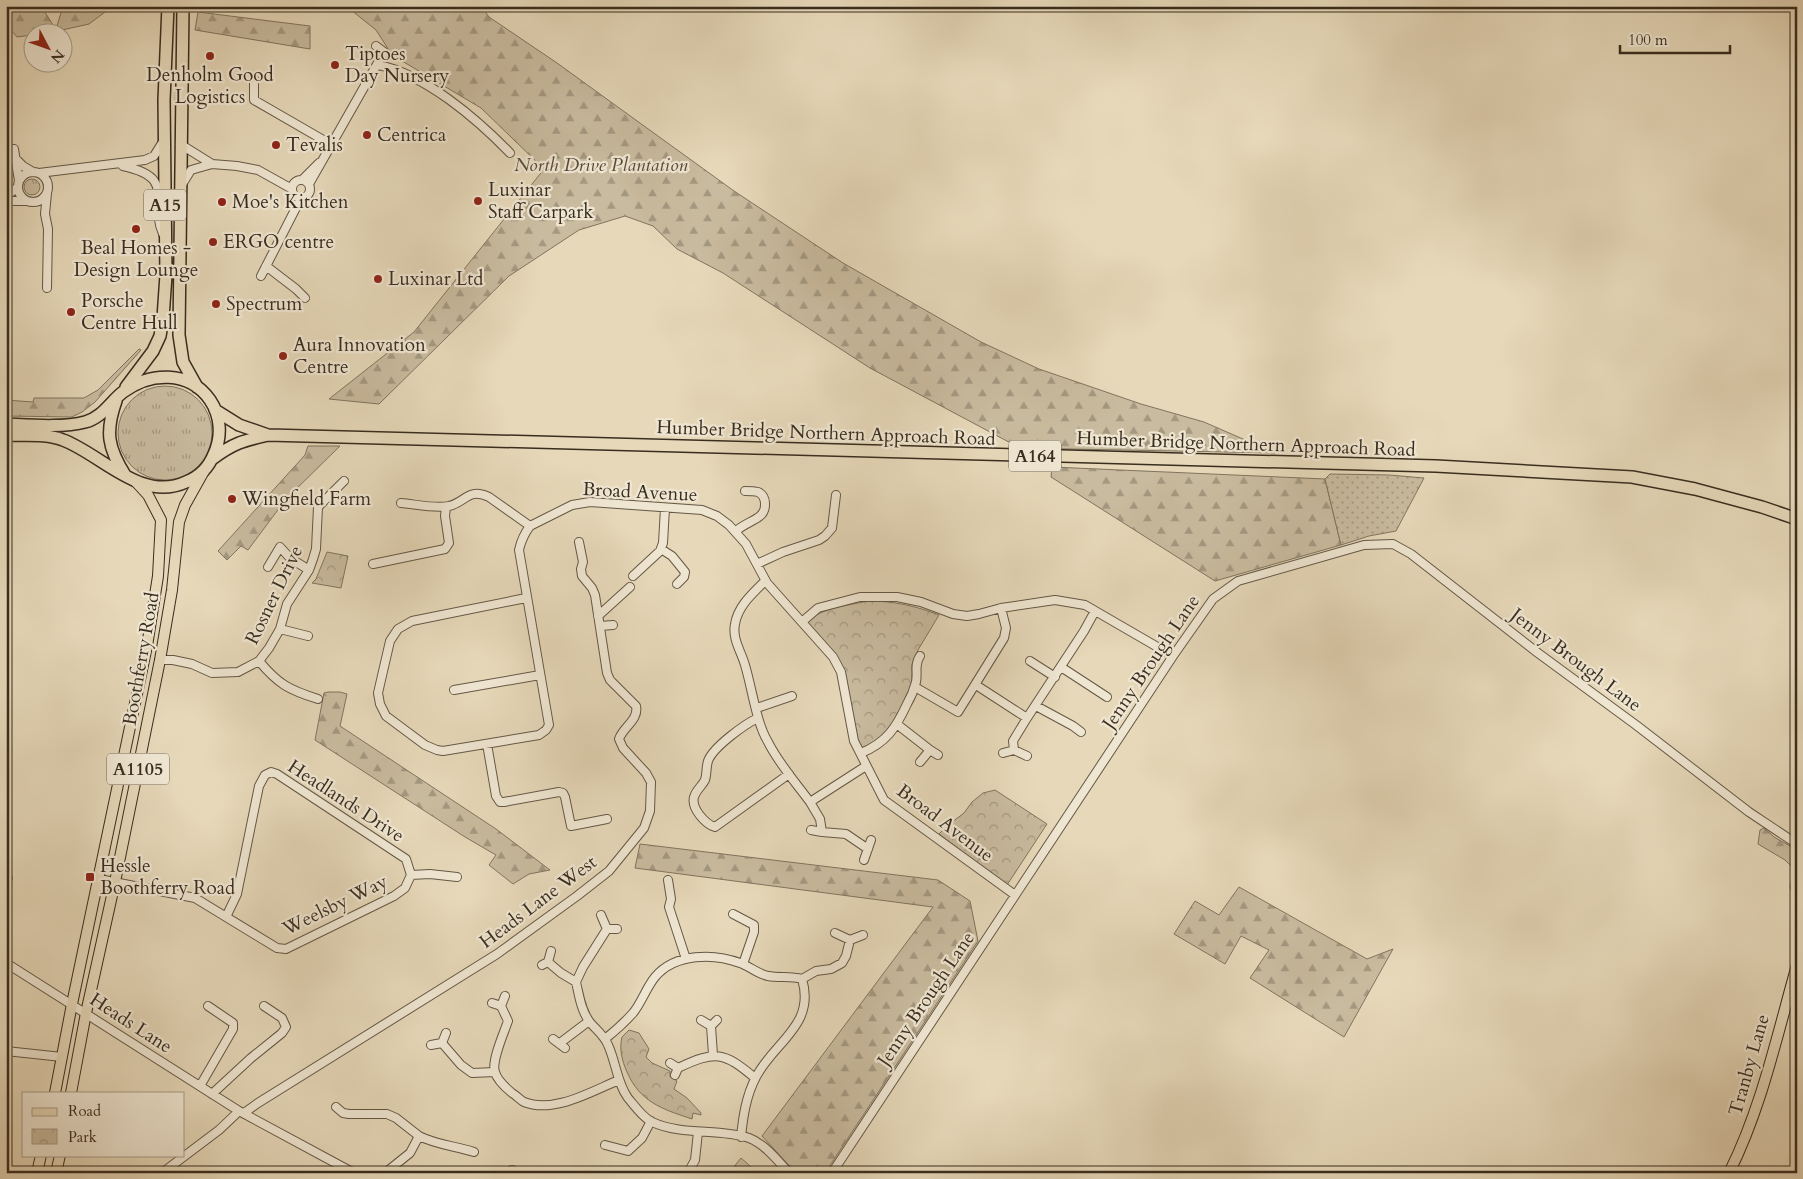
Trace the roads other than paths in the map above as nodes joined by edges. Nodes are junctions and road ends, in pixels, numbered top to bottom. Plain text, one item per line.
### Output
1 (168, 6) edge
2 (183, 6) edge
3 (376, 46) dead end
4 (378, 65) junction
5 (254, 78) dead end
6 (164, 139) junction
7 (180, 144) junction
8 (332, 145) junction
9 (14, 149) dead end
10 (510, 153) dead end
11 (326, 156) junction
12 (16, 159) junction
13 (116, 164) junction
14 (212, 164) junction
15 (57, 172) junction
16 (36, 173) junction
17 (272, 177) junction
18 (299, 180) junction
19 (18, 184) junction
20 (309, 184) junction
21 (180, 189) junction
22 (292, 189) junction
23 (47, 190) junction
24 (6, 196) edge
25 (299, 198) junction
26 (6, 201) edge
27 (29, 202) junction
28 (45, 214) junction
29 (165, 238) junction
30 (266, 266) junction
31 (261, 276) dead end
32 (47, 288) dead end
33 (305, 298) dead end
34 (197, 387) junction
35 (119, 396) junction
36 (215, 410) junction
37 (6, 424) edge
38 (6, 435) edge
39 (268, 435) junction
40 (212, 459) junction
41 (204, 470) junction
42 (131, 479) junction
43 (344, 481) dead end
44 (745, 491) dead end
45 (836, 495) dead end
46 (401, 503) dead end
47 (446, 507) junction
48 (665, 508) junction
49 (1797, 519) edge
50 (530, 526) junction
51 (736, 531) junction
52 (579, 542) dead end
53 (661, 549) junction
54 (373, 564) dead end
55 (757, 564) junction
56 (268, 567) dead end
57 (309, 570) junction
58 (633, 576) dead end
59 (765, 581) junction
60 (678, 584) dead end
61 (630, 587) dead end
62 (526, 598) junction
63 (1000, 608) junction
64 (1095, 611) junction
65 (598, 616) junction
66 (803, 622) junction
67 (613, 625) dead end
68 (600, 626) junction
69 (280, 629) junction
70 (307, 637) dead end
71 (920, 656) dead end
72 (1173, 656) junction
73 (160, 660) junction
74 (259, 660) junction
75 (1030, 661) dead end
76 (1062, 667) junction
77 (540, 675) junction
78 (1055, 677) junction
79 (976, 685) junction
80 (915, 686) junction
81 (454, 690) dead end
82 (792, 696) dead end
83 (1107, 697) dead end
84 (318, 699) dead end
85 (1036, 706) junction
86 (757, 708) junction
87 (758, 718) junction
88 (1027, 718) junction
89 (898, 725) junction
90 (1081, 732) dead end
91 (487, 744) junction
92 (930, 750) junction
93 (1014, 750) junction
94 (1003, 753) dead end
95 (861, 754) junction
96 (938, 755) dead end
97 (1027, 756) dead end
98 (920, 762) dead end
99 (866, 766) junction
100 (789, 774) junction
101 (810, 802) junction
102 (607, 818) dead end
103 (811, 830) dead end
104 (822, 832) junction
105 (870, 840) dead end
106 (1797, 844) edge
107 (868, 849) junction
108 (864, 860) dead end
109 (411, 875) junction
110 (457, 877) dead end
111 (99, 879) junction
112 (668, 880) dead end
113 (115, 882) junction
114 (1015, 895) junction
115 (680, 898) dead end
116 (671, 899) junction
117 (733, 914) dead end
118 (601, 915) dead end
119 (226, 917) junction
120 (607, 929) junction
121 (617, 929) dead end
122 (835, 933) dead end
123 (863, 935) dead end
124 (850, 940) junction
125 (551, 952) dead end
126 (686, 959) junction
127 (6, 963) edge
128 (743, 964) junction
129 (1797, 965) edge
130 (802, 979) junction
131 (576, 982) junction
132 (505, 996) dead end
133 (492, 1003) dead end
134 (72, 1004) junction
135 (208, 1006) dead end
136 (264, 1006) dead end
137 (501, 1006) junction
138 (86, 1013) junction
139 (701, 1020) dead end
140 (589, 1021) junction
141 (446, 1033) dead end
142 (606, 1039) junction
143 (442, 1043) junction
144 (559, 1043) dead end
145 (431, 1045) dead end
146 (6, 1051) edge
147 (713, 1055) junction
148 (62, 1057) junction
149 (674, 1068) dead end
150 (495, 1072) junction
151 (755, 1078) junction
152 (619, 1080) junction
153 (200, 1086) junction
154 (55, 1092) edge
155 (72, 1092) edge
156 (212, 1094) junction
157 (348, 1104) dead end
158 (336, 1108) dead end
159 (242, 1112) junction
160 (349, 1114) junction
161 (651, 1121) junction
162 (698, 1132) junction
163 (419, 1136) junction
164 (741, 1137) junction
165 (465, 1140) dead end
166 (605, 1145) dead end
167 (462, 1148) junction
168 (474, 1152) dead end
169 (41, 1156) edge
170 (60, 1156) edge
171 (185, 1156) edge
172 (185, 1156) edge
173 (37, 1173) edge
174 (56, 1173) edge
175 (162, 1173) edge
176 (354, 1173) edge
177 (388, 1173) edge
178 (688, 1173) edge
179 (789, 1173) edge
180 (832, 1173) edge
181 (1729, 1173) edge

1 - 6 highway, A15
2 - 7 highway, A15
3 - 4 street
4 - 8 street
4 - 10 street
5 - 8 street
6 - 13 street
6 - 29 highway, A15
7 - 14 street
7 - 21 highway, A15
8 - 11 street
9 - 12 street
11 - 18 street
11 - 20 street
12 - 16 street
12 - 19 street
13 - 15 street
13 - 29 street
14 - 17 street
14 - 21 street
15 - 16 street
15 - 23 street
16 - 19 street
16 - 23 street
17 - 18 street
17 - 22 street
18 - 20 street
18 - 22 street
19 - 24 street
19 - 27 street
20 - 25 street
21 - 34 highway, A15
22 - 25 street
23 - 27 street
23 - 28 street
25 - 30 street
26 - 27 street
27 - 28 street
28 - 32 street
29 - 35 highway, A15
30 - 31 street
30 - 33 street
34 - 35 highway
34 - 36 highway
35 - 37 highway, A15
35 - 42 highway
36 - 39 highway, A164
36 - 40 highway
38 - 42 highway
39 - 40 highway, A164
39 - 49 highway, Humber Bridge Northern Approach Road / A164
40 - 41 highway
41 - 42 highway
41 - 73 main road, Boothferry Road / A1105
42 - 111 main road, Boothferry Road / A1105
43 - 57 street, Rosner Drive
44 - 51 street
45 - 55 street
46 - 47 street
47 - 50 street
47 - 54 street
48 - 50 street, Broad Avenue
48 - 51 street, Broad Avenue
48 - 53 street
50 - 62 street
51 - 55 street, Broad Avenue
52 - 65 street, Heads Lane West
53 - 58 street
53 - 60 street
55 - 59 street, Broad Avenue
56 - 57 street
57 - 69 street, Rosner Drive
59 - 66 street, Broad Avenue
59 - 86 street
61 - 65 street
62 - 77 street
62 - 91 street
63 - 64 street
63 - 66 street
63 - 79 street
64 - 72 street
64 - 76 street
65 - 68 street, Heads Lane West
66 - 95 street, Broad Avenue
67 - 68 street
68 - 159 street, Heads Lane West
69 - 70 street
69 - 74 street, Rosner Drive
71 - 80 street
72 - 106 street, Jenny Brough Lane
72 - 114 street, Jenny Brough Lane
73 - 74 street, Rosner Drive
73 - 113 main road, Boothferry Road / A1105
74 - 84 street
75 - 78 street
76 - 78 street
76 - 83 street
77 - 81 street
77 - 91 street
78 - 85 street
79 - 80 street
79 - 88 street
80 - 89 street
82 - 86 street
85 - 88 street
85 - 90 street
86 - 87 street
87 - 100 street
87 - 100 street
88 - 93 street
89 - 92 street
89 - 95 street
91 - 102 street
92 - 96 street
92 - 98 street
93 - 94 street
93 - 97 street
95 - 99 street, Broad Avenue
99 - 101 street
99 - 114 street, Broad Avenue
100 - 101 street
101 - 104 street
103 - 104 street
104 - 107 street
105 - 107 street
107 - 108 street
109 - 110 street
109 - 119 street, Weelsby Way
109 - 119 street, Headlands Drive
111 - 113 street, Weelsby Way
111 - 134 main road, Boothferry Road / A1105
112 - 116 street
113 - 119 street, Weelsby Way
113 - 138 main road, Boothferry Road / A1105
114 - 180 street, Jenny Brough Lane
115 - 116 street
116 - 126 street
117 - 128 street
118 - 120 street
120 - 121 street
120 - 131 street
122 - 124 street
123 - 124 street
124 - 130 street
125 - 131 street
126 - 128 street
126 - 142 street
127 - 134 street, Heads Lane
128 - 130 street
129 - 181 main road, Tranby Lane
130 - 151 street
131 - 140 street
132 - 137 street
133 - 137 street
134 - 138 street, Heads Lane
134 - 148 main road, Boothferry Road / A1105
135 - 153 street
136 - 156 street
137 - 150 street
138 - 153 street, Heads Lane
138 - 155 main road, Boothferry Road / A1105
139 - 147 street
140 - 142 street
140 - 144 street
141 - 143 street
142 - 152 street
143 - 145 street
143 - 150 street
146 - 148 street
147 - 149 street
147 - 151 street
148 - 154 main road, Boothferry Road / A1105
150 - 152 street
151 - 164 street
152 - 161 street
153 - 156 street, Heads Lane
156 - 159 street, Heads Lane
157 - 160 street
158 - 160 street
159 - 172 street
159 - 176 street
160 - 163 street
161 - 162 street
161 - 166 street
162 - 164 street
162 - 178 street
163 - 167 street
163 - 177 street
164 - 179 street
165 - 167 street
167 - 168 street
169 - 173 main road
170 - 174 main road
171 - 175 street

